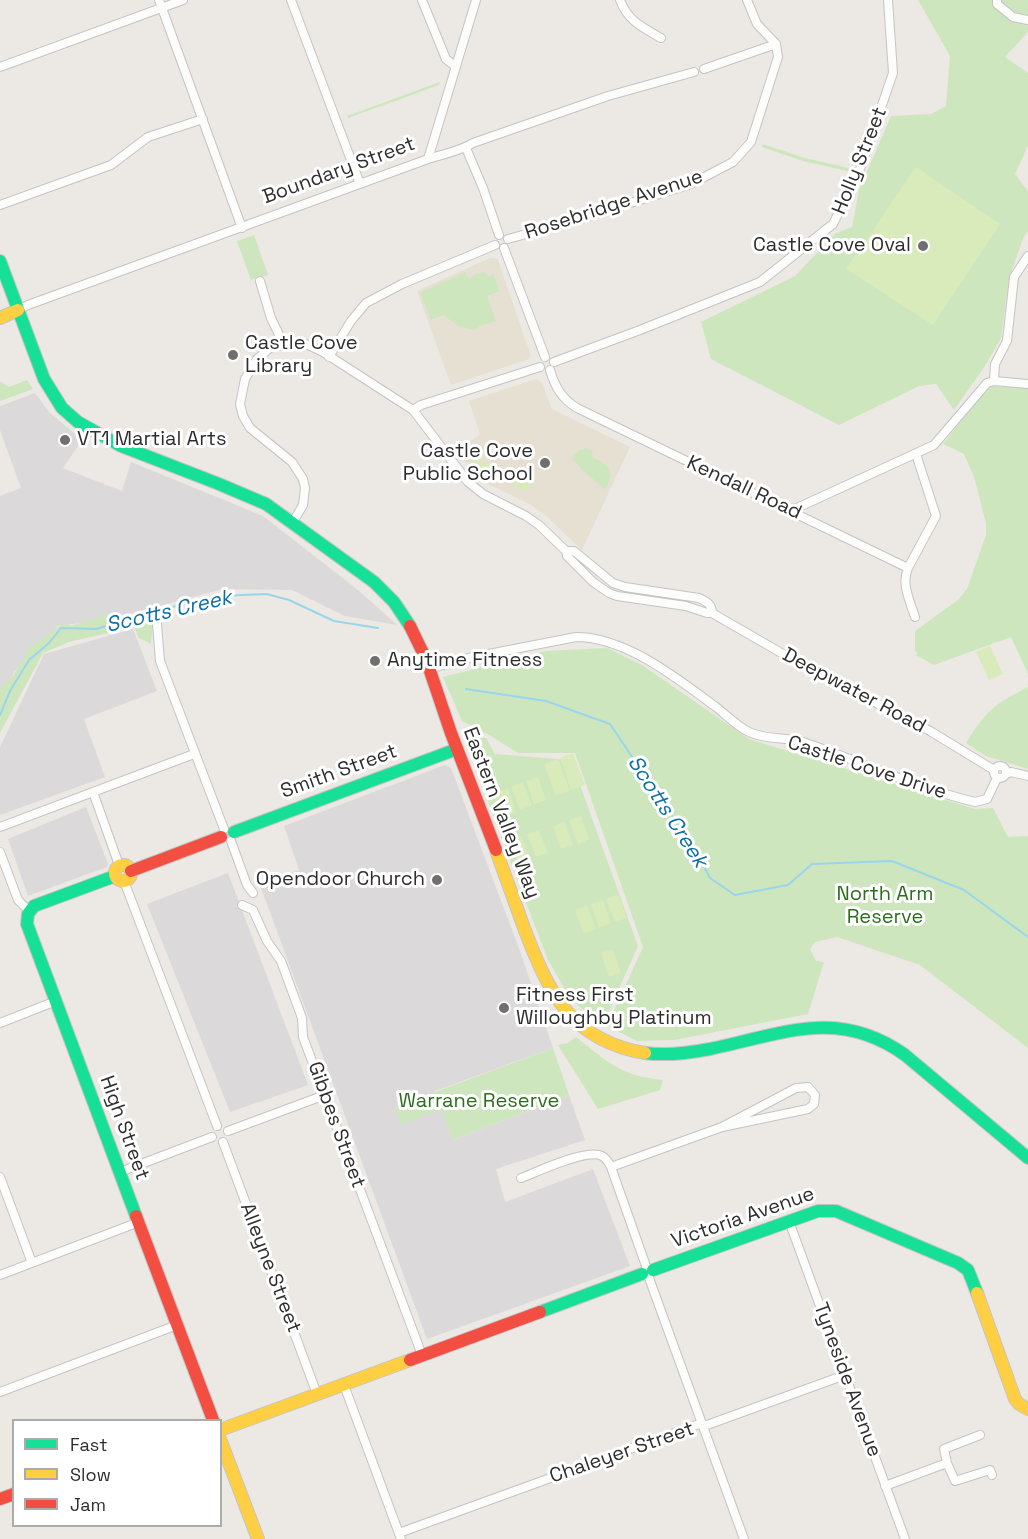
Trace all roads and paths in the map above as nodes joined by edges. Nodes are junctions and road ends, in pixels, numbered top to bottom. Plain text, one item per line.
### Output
1 (183, 0) edge
2 (291, 0) edge
3 (422, 0) edge
4 (476, 0) edge
5 (620, 0) edge
6 (747, 0) edge
7 (888, 0) edge
8 (997, 0) edge
9 (161, 4) edge
10 (1028, 20) edge
11 (661, 38) dead end
12 (776, 44) junction
13 (455, 66) junction
14 (0, 67) edge
15 (704, 69) dead end
16 (694, 72) dead end
17 (202, 119) junction
18 (466, 148) junction
19 (428, 159) junction
20 (360, 184) junction
21 (0, 205) edge
22 (242, 228) junction
23 (499, 235) junction
24 (508, 239) junction
25 (500, 246) junction
26 (1028, 256) edge
27 (0, 261) edge
28 (260, 281) dead end
29 (18, 310) junction
30 (0, 318) edge
31 (283, 343) junction
32 (329, 357) junction
33 (545, 357) junction
34 (552, 366) junction
35 (540, 367) junction
36 (994, 381) junction
37 (1028, 384) edge
38 (413, 410) junction
39 (916, 454) junction
40 (786, 508) junction
41 (293, 522) junction
42 (908, 568) junction
43 (915, 616) dead end
44 (157, 624) dead end
45 (429, 669) junction
46 (457, 749) junction
47 (194, 754) junction
48 (999, 774) junction
49 (1028, 776) edge
50 (93, 792) junction
51 (0, 827) edge
52 (228, 835) junction
53 (0, 852) edge
54 (122, 873) junction
55 (253, 893) dead end
56 (242, 904) dead end
57 (29, 911) junction
58 (56, 1001) junction
59 (0, 1023) edge
60 (325, 1095) junction
61 (217, 1126) junction
62 (722, 1127) junction
63 (228, 1131) junction
64 (212, 1137) junction
65 (223, 1142) junction
66 (1028, 1158) edge
67 (611, 1167) junction
68 (120, 1172) junction
69 (0, 1177) edge
70 (521, 1178) dead end
71 (789, 1221) junction
72 (139, 1222) junction
73 (32, 1263) junction
74 (647, 1272) junction
75 (0, 1275) edge
76 (177, 1325) junction
77 (422, 1355) junction
78 (845, 1376) junction
79 (344, 1385) junction
80 (0, 1392) edge
81 (318, 1394) junction
82 (1028, 1409) edge
83 (212, 1419) edge
84 (703, 1425) junction
85 (222, 1429) edge
86 (980, 1435) dead end
87 (222, 1444) edge
88 (947, 1463) junction
89 (992, 1475) dead end
90 (885, 1486) junction
91 (400, 1536) edge
92 (742, 1538) edge
93 (258, 1539) edge
94 (905, 1539) edge

1 - 9 street
2 - 20 street
3 - 13 street
4 - 13 street
5 - 11 street
6 - 12 street
7 - 34 street, Holly Street
8 - 10 street
9 - 14 street
9 - 17 street
12 - 15 street
12 - 24 street, Rosebridge Avenue
13 - 19 street
16 - 18 street, Boundary Street
17 - 21 street
17 - 22 street
18 - 19 street, Boundary Street
18 - 23 street
19 - 20 street, Boundary Street
20 - 22 street, Boundary Street
22 - 29 street, Boundary Street
23 - 24 street
23 - 25 street
24 - 25 street
25 - 32 street
25 - 33 street
26 - 36 street
27 - 29 street, Eastern Valley Way
28 - 31 street
29 - 30 street, Boundary Street
29 - 41 street, Eastern Valley Way
31 - 32 street, Deepwater Road
31 - 41 street
32 - 38 street, Deepwater Road
33 - 34 street
33 - 35 street
34 - 35 street
34 - 40 street, Kendall Road
35 - 38 street
36 - 37 street
36 - 39 street
38 - 48 street, Deepwater Road
39 - 40 street
39 - 42 street
40 - 42 street, Kendall Road
41 - 45 street, Eastern Valley Way
42 - 43 street
44 - 47 street
45 - 46 street, Eastern Valley Way
45 - 48 street, Castle Cove Drive
46 - 52 street, Smith Street
46 - 66 street, Eastern Valley Way
47 - 50 street
47 - 52 street
48 - 49 street, Deepwater Road
50 - 51 street
50 - 54 street
52 - 54 street, Smith Street
52 - 55 street
53 - 57 street, High Street
54 - 57 street, Smith Street
54 - 61 street
56 - 60 street, Gibbes Street
57 - 58 street, High Street
58 - 59 street
58 - 68 street, High Street
60 - 63 street
60 - 77 street, Gibbes Street
61 - 63 street
61 - 64 street
62 - 62 street
62 - 67 street
63 - 65 street
64 - 65 street
64 - 68 street
65 - 81 street, Alleyne Street
67 - 70 street
67 - 74 street
68 - 72 street, High Street
69 - 73 street
71 - 74 street, Victoria Avenue
71 - 78 street, Tyneside Avenue
71 - 82 street, Victoria Avenue
72 - 73 street
72 - 76 street, High Street
73 - 75 street
74 - 77 street, Victoria Avenue
74 - 84 street
76 - 80 street
76 - 83 street, High Street
77 - 79 street, Victoria Avenue
78 - 84 street, Chaleyer Street
78 - 90 street, Tyneside Avenue
79 - 81 street, Victoria Avenue
79 - 91 street
81 - 85 street, Victoria Avenue
84 - 91 street, Chaleyer Street
84 - 92 street
86 - 88 street
87 - 93 street
88 - 89 street
88 - 90 street
90 - 94 street, Tyneside Avenue

